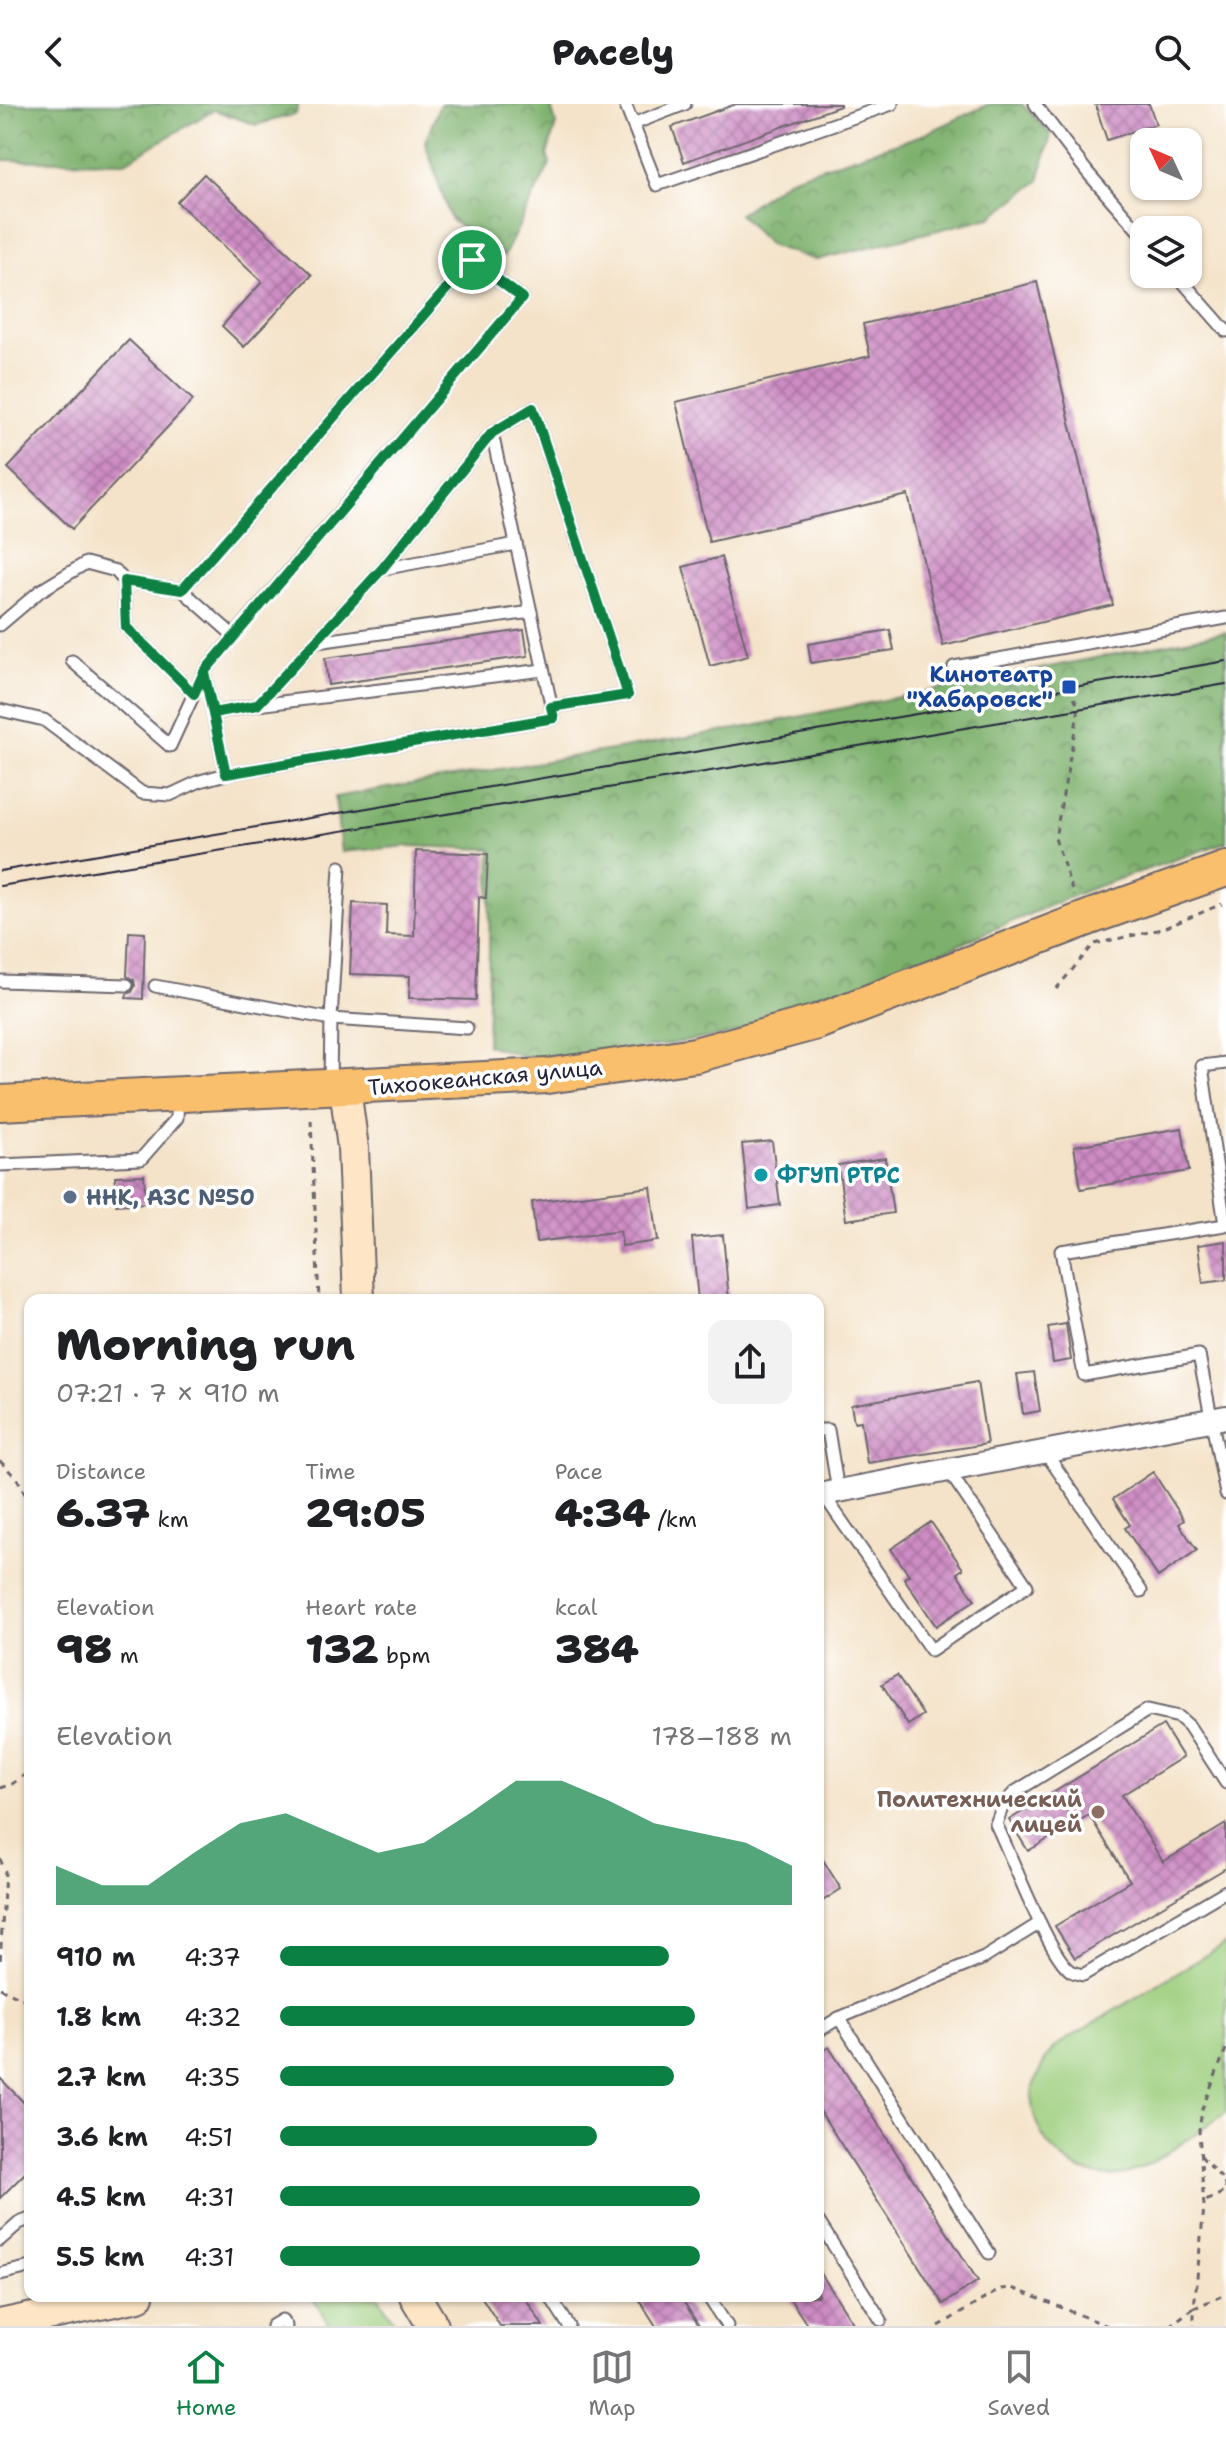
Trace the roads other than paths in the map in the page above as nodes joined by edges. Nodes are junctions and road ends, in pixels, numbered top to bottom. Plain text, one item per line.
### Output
1 (625, 104) edge
2 (685, 104) edge
3 (892, 104) edge
4 (1035, 104) edge
5 (633, 124) junction
6 (1130, 221) edge
7 (1188, 288) edge
8 (1226, 331) edge
9 (492, 433) junction
10 (516, 544) junction
11 (382, 569) junction
12 (124, 581) junction
13 (182, 590) junction
14 (531, 612) junction
15 (1226, 618) edge
16 (0, 625) edge
17 (234, 636) junction
18 (317, 642) junction
19 (72, 661) dead end
20 (954, 667) dead end
21 (543, 670) junction
22 (204, 672) junction
23 (194, 694) junction
24 (257, 705) junction
25 (551, 707) junction
26 (0, 710) edge
27 (213, 713) junction
28 (226, 774) junction
29 (340, 867) dead end
30 (1226, 869) edge
31 (0, 981) edge
32 (127, 985) dead end
33 (155, 986) dead end
34 (331, 1019) junction
35 (467, 1028) dead end
36 (1226, 1063) edge
37 (338, 1088) junction
38 (179, 1096) junction
39 (0, 1103) edge
40 (0, 1165) edge
41 (359, 1294) edge
42 (1218, 1419) edge
43 (824, 1430) edge
44 (1221, 1447) edge
45 (1045, 1451) junction
46 (948, 1470) junction
47 (826, 1493) edge
48 (1226, 1494) edge
49 (1141, 1591) dead end
50 (1226, 1783) edge
51 (1226, 1891) edge
52 (1040, 1923) junction
53 (839, 2018) junction
54 (824, 2027) edge
55 (24, 2221) edge
56 (824, 2230) edge
57 (0, 2240) edge
58 (989, 2253) dead end
59 (24, 2268) edge
60 (0, 2274) edge
61 (109, 2302) edge
62 (419, 2302) edge
63 (554, 2302) edge
64 (712, 2302) edge
65 (65, 2311) edge
66 (881, 2320) dead end
67 (0, 2325) edge
68 (272, 2326) edge
69 (286, 2326) edge
70 (433, 2326) edge
71 (569, 2326) edge
72 (727, 2326) edge

1 - 5 lane
2 - 5 lane
3 - 5 lane
4 - 6 lane
7 - 8 lane
9 - 10 lane
9 - 11 lane
9 - 25 lane
10 - 11 lane
10 - 14 lane
11 - 18 lane
12 - 13 lane
12 - 16 lane
12 - 23 lane
13 - 17 lane
13 - 17 lane
14 - 18 lane
14 - 21 lane
15 - 20 lane
17 - 22 lane
18 - 24 lane
19 - 23 lane
21 - 24 lane
21 - 25 lane
22 - 23 lane
22 - 27 lane
24 - 27 lane
25 - 28 lane
26 - 28 lane
27 - 28 lane
29 - 34 lane
30 - 37 main road, Тихоокеанская улица
31 - 32 lane
33 - 34 lane
34 - 35 lane
34 - 37 lane
36 - 42 lane
37 - 38 main road, Тихоокеанская улица
37 - 41 street
38 - 39 main road, Тихоокеанская улица
38 - 40 lane
42 - 44 lane
42 - 45 street
43 - 47 lane
44 - 48 lane
45 - 46 street
45 - 49 lane
46 - 47 street
46 - 47 lane
50 - 52 lane
51 - 52 lane
52 - 53 lane
53 - 54 lane
53 - 58 lane
55 - 57 lane
56 - 66 lane
59 - 60 lane
61 - 65 street
62 - 70 street
63 - 71 lane
64 - 72 lane
65 - 67 street
68 - 69 lane

